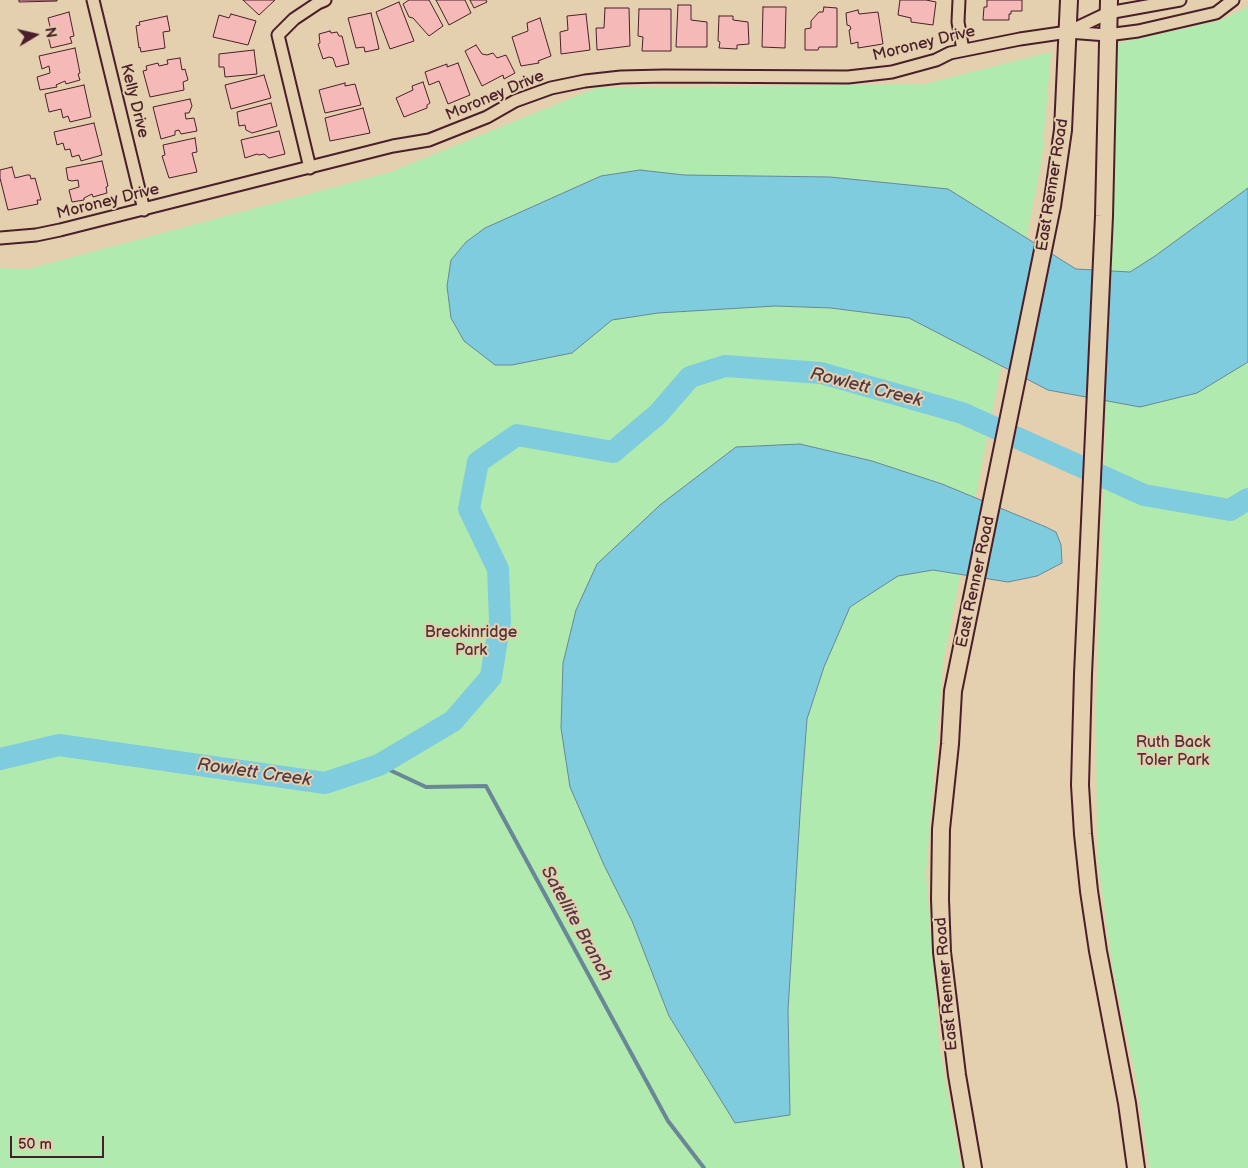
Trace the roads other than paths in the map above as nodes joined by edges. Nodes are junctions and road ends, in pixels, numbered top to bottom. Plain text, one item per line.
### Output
1 (92, 0) edge
2 (325, 0) edge
3 (959, 0) edge
4 (1069, 0) edge
5 (1180, 0) edge
6 (1233, 0) edge
7 (1109, 7) edge
8 (1068, 32) junction
9 (1107, 35) junction
10 (963, 50) junction
11 (310, 168) junction
12 (144, 210) junction
13 (0, 238) edge
14 (973, 1168) edge
15 (1136, 1168) edge

1 - 12 street, Kelly Drive
2 - 11 street
3 - 10 street
4 - 8 main road, East Renner Road
5 - 7 street, Moroney Drive
6 - 9 street, Moroney Drive
7 - 8 street, Moroney Drive
7 - 9 main road
8 - 9 street, Moroney Drive
8 - 10 street, Moroney Drive
8 - 14 main road, East Renner Road
9 - 15 main road
10 - 11 street, Moroney Drive
11 - 12 street, Moroney Drive
12 - 13 street, Moroney Drive

